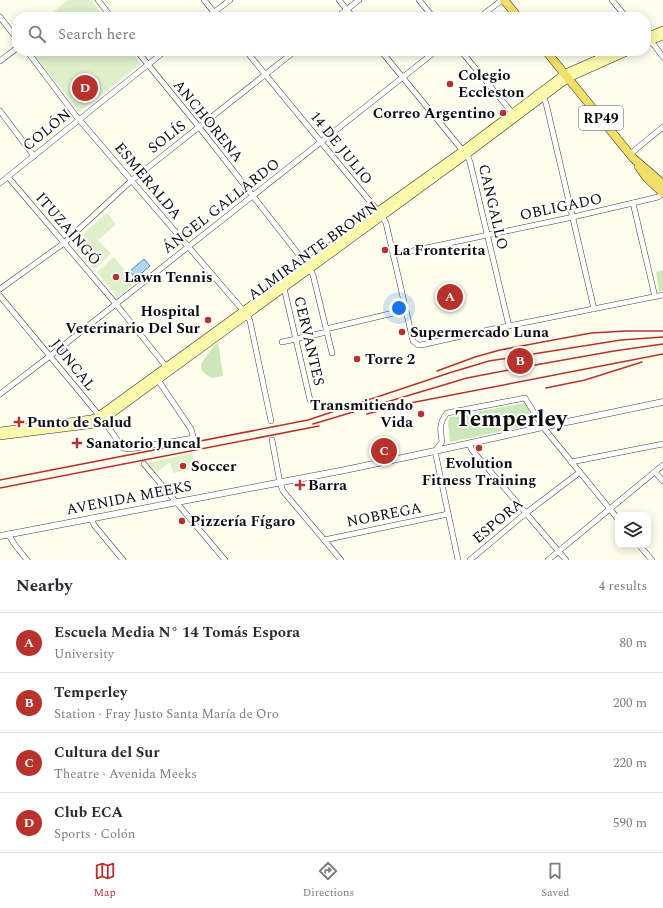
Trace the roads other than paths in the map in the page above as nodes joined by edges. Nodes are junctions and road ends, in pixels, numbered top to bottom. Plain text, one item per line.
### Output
1 (98, 0) edge
2 (204, 0) edge
3 (230, 0) edge
4 (339, 0) edge
5 (359, 0) edge
6 (419, 0) edge
7 (503, 0) edge
8 (612, 0) edge
9 (347, 9) junction
10 (107, 12) edge
11 (214, 12) edge
12 (219, 12) edge
13 (343, 12) edge
14 (349, 12) edge
15 (429, 12) edge
16 (487, 12) edge
17 (514, 12) edge
18 (622, 12) edge
19 (0, 17) edge
20 (663, 30) edge
21 (12, 33) edge
22 (663, 36) edge
23 (651, 38) edge
24 (651, 39) edge
25 (651, 43) edge
26 (12, 52) edge
27 (30, 56) edge
28 (142, 56) edge
29 (158, 56) edge
30 (250, 56) edge
31 (289, 56) edge
32 (385, 56) edge
33 (429, 56) edge
34 (465, 56) edge
35 (550, 56) edge
36 (606, 56) edge
37 (617, 56) edge
38 (663, 57) edge
39 (0, 61) edge
40 (148, 64) junction
41 (266, 75) junction
42 (402, 77) junction
43 (566, 77) junction
44 (544, 97) junction
45 (0, 111) edge
46 (514, 115) junction
47 (79, 119) junction
48 (199, 127) junction
49 (663, 127) edge
50 (322, 142) junction
51 (464, 153) junction
52 (34, 156) junction
53 (632, 156) junction
54 (8, 177) junction
55 (132, 180) junction
56 (0, 183) edge
57 (663, 184) edge
58 (663, 194) edge
59 (253, 196) junction
60 (633, 203) junction
61 (380, 213) junction
62 (573, 217) junction
63 (487, 235) junction
64 (64, 242) junction
65 (189, 247) junction
66 (393, 255) junction
67 (308, 267) junction
68 (284, 288) junction
69 (0, 289) edge
70 (663, 295) edge
71 (0, 296) edge
72 (655, 297) junction
73 (116, 304) junction
74 (594, 309) junction
75 (406, 310) junction
76 (245, 313) junction
77 (508, 326) junction
78 (326, 330) junction
79 (296, 339) junction
80 (282, 342) dead end
81 (332, 353) dead end
82 (50, 356) junction
83 (168, 369) junction
84 (158, 380) junction
85 (0, 394) edge
86 (310, 400) dead end
87 (663, 402) edge
88 (101, 418) junction
89 (271, 421) dead end
90 (543, 427) junction
91 (0, 431) edge
92 (0, 436) edge
93 (272, 440) dead end
94 (469, 444) junction
95 (663, 444) edge
96 (435, 451) junction
97 (571, 462) junction
98 (144, 464) dead end
99 (663, 465) edge
100 (580, 472) junction
101 (655, 472) junction
102 (663, 482) edge
103 (280, 483) junction
104 (177, 502) junction
105 (610, 508) junction
106 (526, 513) junction
107 (448, 514) junction
108 (615, 515) edge
109 (91, 518) junction
110 (8, 534) junction
111 (0, 536) edge
112 (324, 540) junction
113 (642, 548) edge
114 (558, 551) junction
115 (27, 560) edge
116 (123, 560) edge
117 (225, 560) edge
118 (341, 560) edge
119 (458, 560) edge
120 (470, 560) edge
121 (548, 560) edge
122 (566, 560) edge
123 (652, 560) edge

1 - 10 street
2 - 11 street
3 - 12 street
4 - 9 street
5 - 9 street
6 - 15 street
7 - 16 street
7 - 17 main road
8 - 18 street
9 - 13 street
9 - 14 street
19 - 21 street
20 - 23 main road
22 - 24 main road
25 - 38 street
26 - 39 street
27 - 47 street, ESMERALDA
28 - 40 street, ANCHORENA
29 - 40 street, COLÓN
30 - 41 street, 14 DE JULIO
31 - 41 street, SOLÍS
32 - 42 street, CANGALLO
33 - 42 street, ÁNGEL GALLARDO
34 - 46 street
35 - 43 main road, RP49
36 - 43 main road, ALMIRANTE BROWN
37 - 43 main road, ALMIRANTE BROWN
40 - 47 street, COLÓN
40 - 48 street, ANCHORENA
41 - 48 street, SOLÍS
41 - 50 street, 14 DE JULIO
42 - 50 street, ÁNGEL GALLARDO
42 - 51 street, CANGALLO
43 - 44 main road, ALMIRANTE BROWN
43 - 46 main road, ALMIRANTE BROWN
43 - 53 main road, RP49
44 - 46 main road, ALMIRANTE BROWN
44 - 62 street
45 - 52 street
46 - 51 main road, ALMIRANTE BROWN
47 - 52 street, COLÓN
47 - 55 street, ESMERALDA
48 - 55 street, SOLÍS
48 - 59 street, ANCHORENA
49 - 53 street
50 - 59 street, ÁNGEL GALLARDO
50 - 61 street, 14 DE JULIO
51 - 61 main road, ALMIRANTE BROWN
51 - 63 street, CANGALLO
52 - 54 street, COLÓN
53 - 57 main road, RP49
53 - 58 main road, RP49
54 - 56 street, COLÓN
54 - 64 street, ITUZAINGÓ
55 - 64 street, SOLÍS
55 - 65 street, ESMERALDA
58 - 60 street, OBLIGADO
59 - 65 street, ÁNGEL GALLARDO
59 - 67 street, ANCHORENA
60 - 62 street, OBLIGADO
60 - 72 street
61 - 66 street, 14 DE JULIO
61 - 67 main road, ALMIRANTE BROWN
62 - 63 street, OBLIGADO
62 - 74 street
63 - 66 street, OBLIGADO
63 - 77 street, CANGALLO
64 - 69 street, SOLÍS
64 - 73 street, ITUZAINGÓ
65 - 73 street, ÁNGEL GALLARDO
65 - 76 street, ESMERALDA
66 - 75 street, 14 DE JULIO
67 - 68 main road, ALMIRANTE BROWN
67 - 76 main road, ALMIRANTE BROWN
67 - 78 street, ANCHORENA
68 - 76 main road, ALMIRANTE BROWN
68 - 79 street, CERVANTES
70 - 72 street
71 - 82 street, JUNCAL
72 - 74 street
73 - 82 street, ÁNGEL GALLARDO
73 - 83 street, ITUZAINGÓ
74 - 77 street
75 - 77 street, 14 DE JULIO
75 - 78 street
76 - 83 main road, ALMIRANTE BROWN
76 - 89 street, ESMERALDA
78 - 79 street
78 - 81 street, ANCHORENA
79 - 80 street
79 - 86 street, CERVANTES
82 - 85 street, ÁNGEL GALLARDO
82 - 88 street, JUNCAL
83 - 84 main road, ALMIRANTE BROWN
83 - 88 main road, ALMIRANTE BROWN
84 - 88 main road, ALMIRANTE BROWN
84 - 88 street, JUNCAL
87 - 90 street, AVENIDA MEEKS
88 - 91 main road, ALMIRANTE BROWN
88 - 92 main road, ALMIRANTE BROWN
90 - 94 street, AVENIDA MEEKS
90 - 96 street
90 - 97 street
93 - 103 street
94 - 96 street, AVENIDA MEEKS
94 - 106 street
95 - 97 street
96 - 103 street, AVENIDA MEEKS
96 - 107 street
97 - 100 street
98 - 104 street
99 - 101 street
100 - 105 street
100 - 106 street, ESPORA
101 - 102 street
101 - 105 street
103 - 104 street, AVENIDA MEEKS
103 - 112 street
104 - 109 street, AVENIDA MEEKS
104 - 117 street
105 - 108 street
105 - 114 street
106 - 114 street
106 - 120 street, ESPORA
107 - 112 street, NOBREGA
107 - 119 street
109 - 110 street, AVENIDA MEEKS
109 - 116 street
110 - 111 street, AVENIDA MEEKS
110 - 115 street
112 - 118 street
113 - 123 street
114 - 121 street
114 - 122 street

